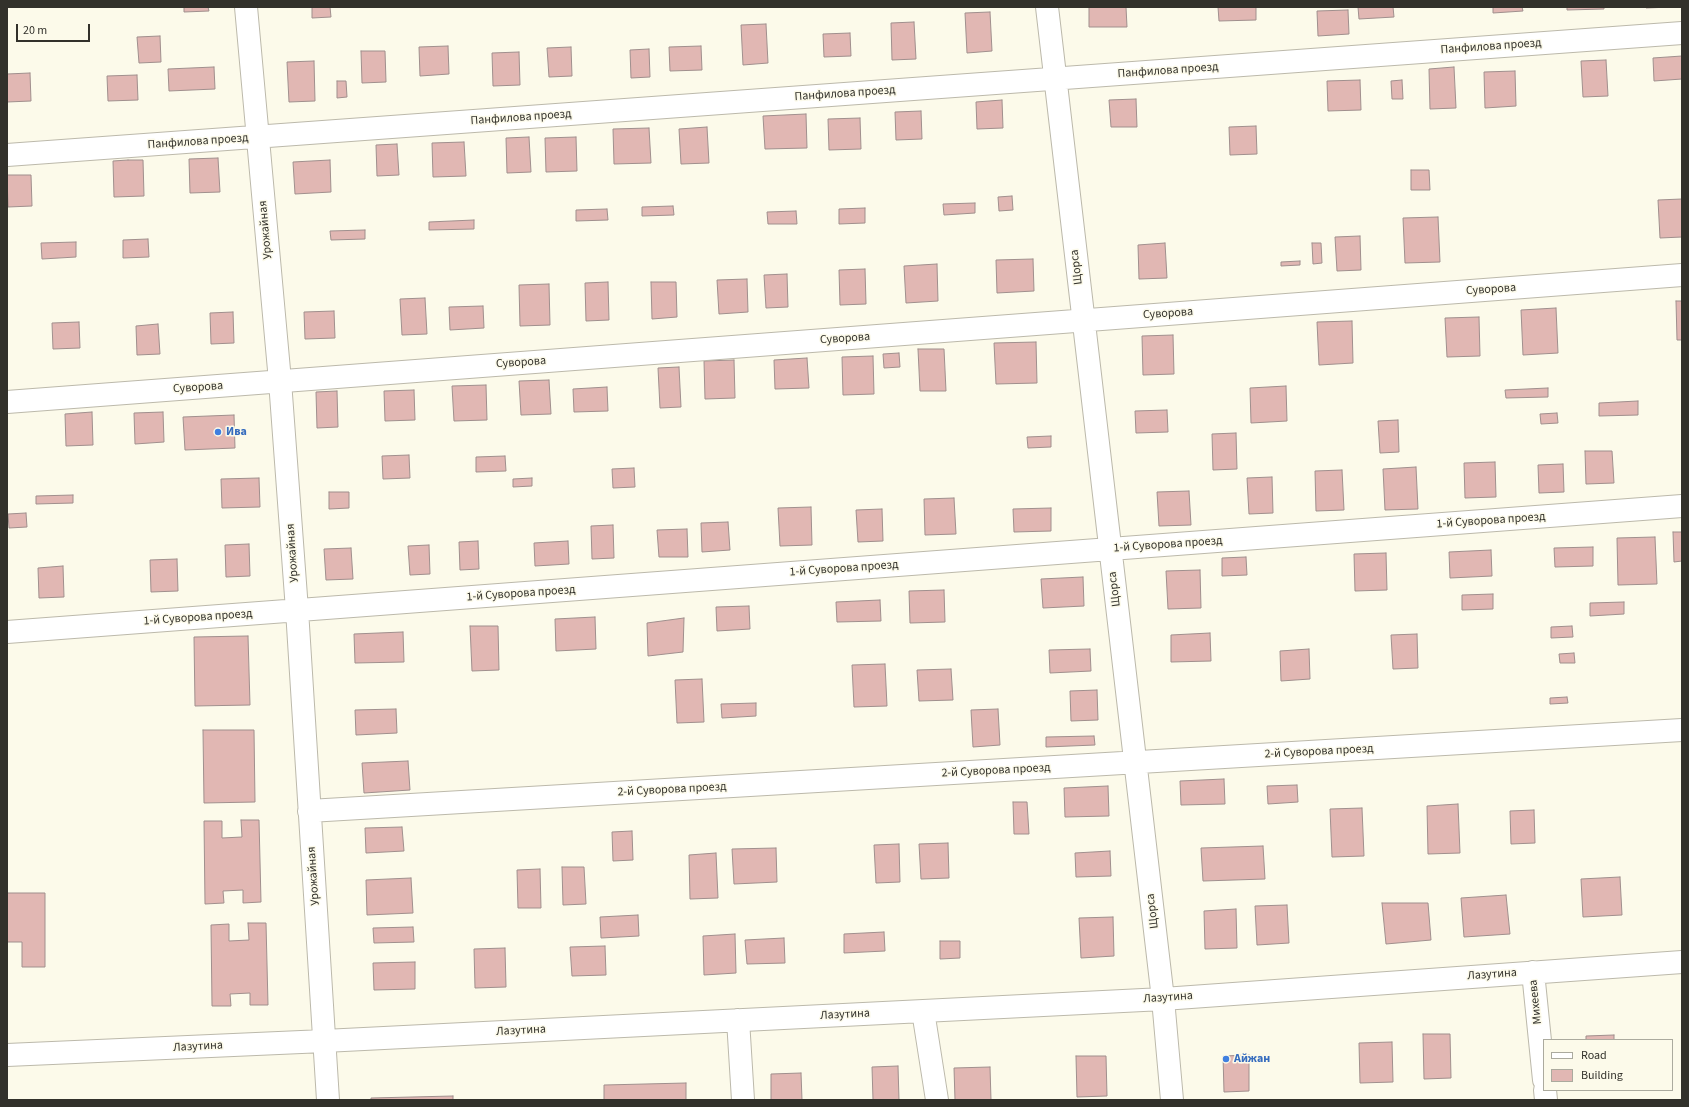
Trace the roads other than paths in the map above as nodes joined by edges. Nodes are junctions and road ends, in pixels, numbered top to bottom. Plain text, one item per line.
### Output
1 (246, 7) edge
2 (1047, 7) edge
3 (1682, 33) edge
4 (1055, 79) junction
5 (258, 137) junction
6 (7, 156) edge
7 (1682, 275) edge
8 (1084, 321) junction
9 (280, 382) junction
10 (7, 402) edge
11 (1682, 506) edge
12 (1110, 549) junction
13 (297, 610) junction
14 (7, 632) edge
15 (1682, 730) edge
16 (1135, 762) junction
17 (309, 811) junction
18 (1682, 962) edge
19 (1533, 972) junction
20 (1163, 999) junction
21 (923, 1011) junction
22 (738, 1020) junction
23 (324, 1041) junction
24 (7, 1055) edge
25 (1543, 1070) edge
26 (328, 1100) edge
27 (743, 1100) edge
28 (937, 1100) edge
29 (1172, 1100) edge

1 - 5 street, Урожайная
2 - 4 street, Щорса
3 - 4 street, Панфилова проезд
4 - 5 street, Панфилова проезд
4 - 8 street, Щорса
5 - 6 street, Панфилова проезд
5 - 9 street, Урожайная
7 - 8 street, Суворова
8 - 9 street, Суворова
8 - 12 street, Щорса
9 - 10 street, Суворова
9 - 13 street, Урожайная
11 - 12 street, 1-й Суворова проезд
12 - 13 street, 1-й Суворова проезд
12 - 16 street, Щорса
13 - 14 street, 1-й Суворова проезд
13 - 17 street, Урожайная
15 - 16 street, 2-й Суворова проезд
16 - 17 street, 2-й Суворова проезд
16 - 20 street, Щорса
17 - 23 street, Урожайная
18 - 19 street, Лазутина
19 - 20 street, Лазутина
19 - 25 street, Михеева
20 - 21 street, Лазутина
20 - 29 street, Щорса
21 - 22 street, Лазутина
21 - 28 street
22 - 23 street, Лазутина
22 - 27 street
23 - 24 street, Лазутина
23 - 26 street, Урожайная

